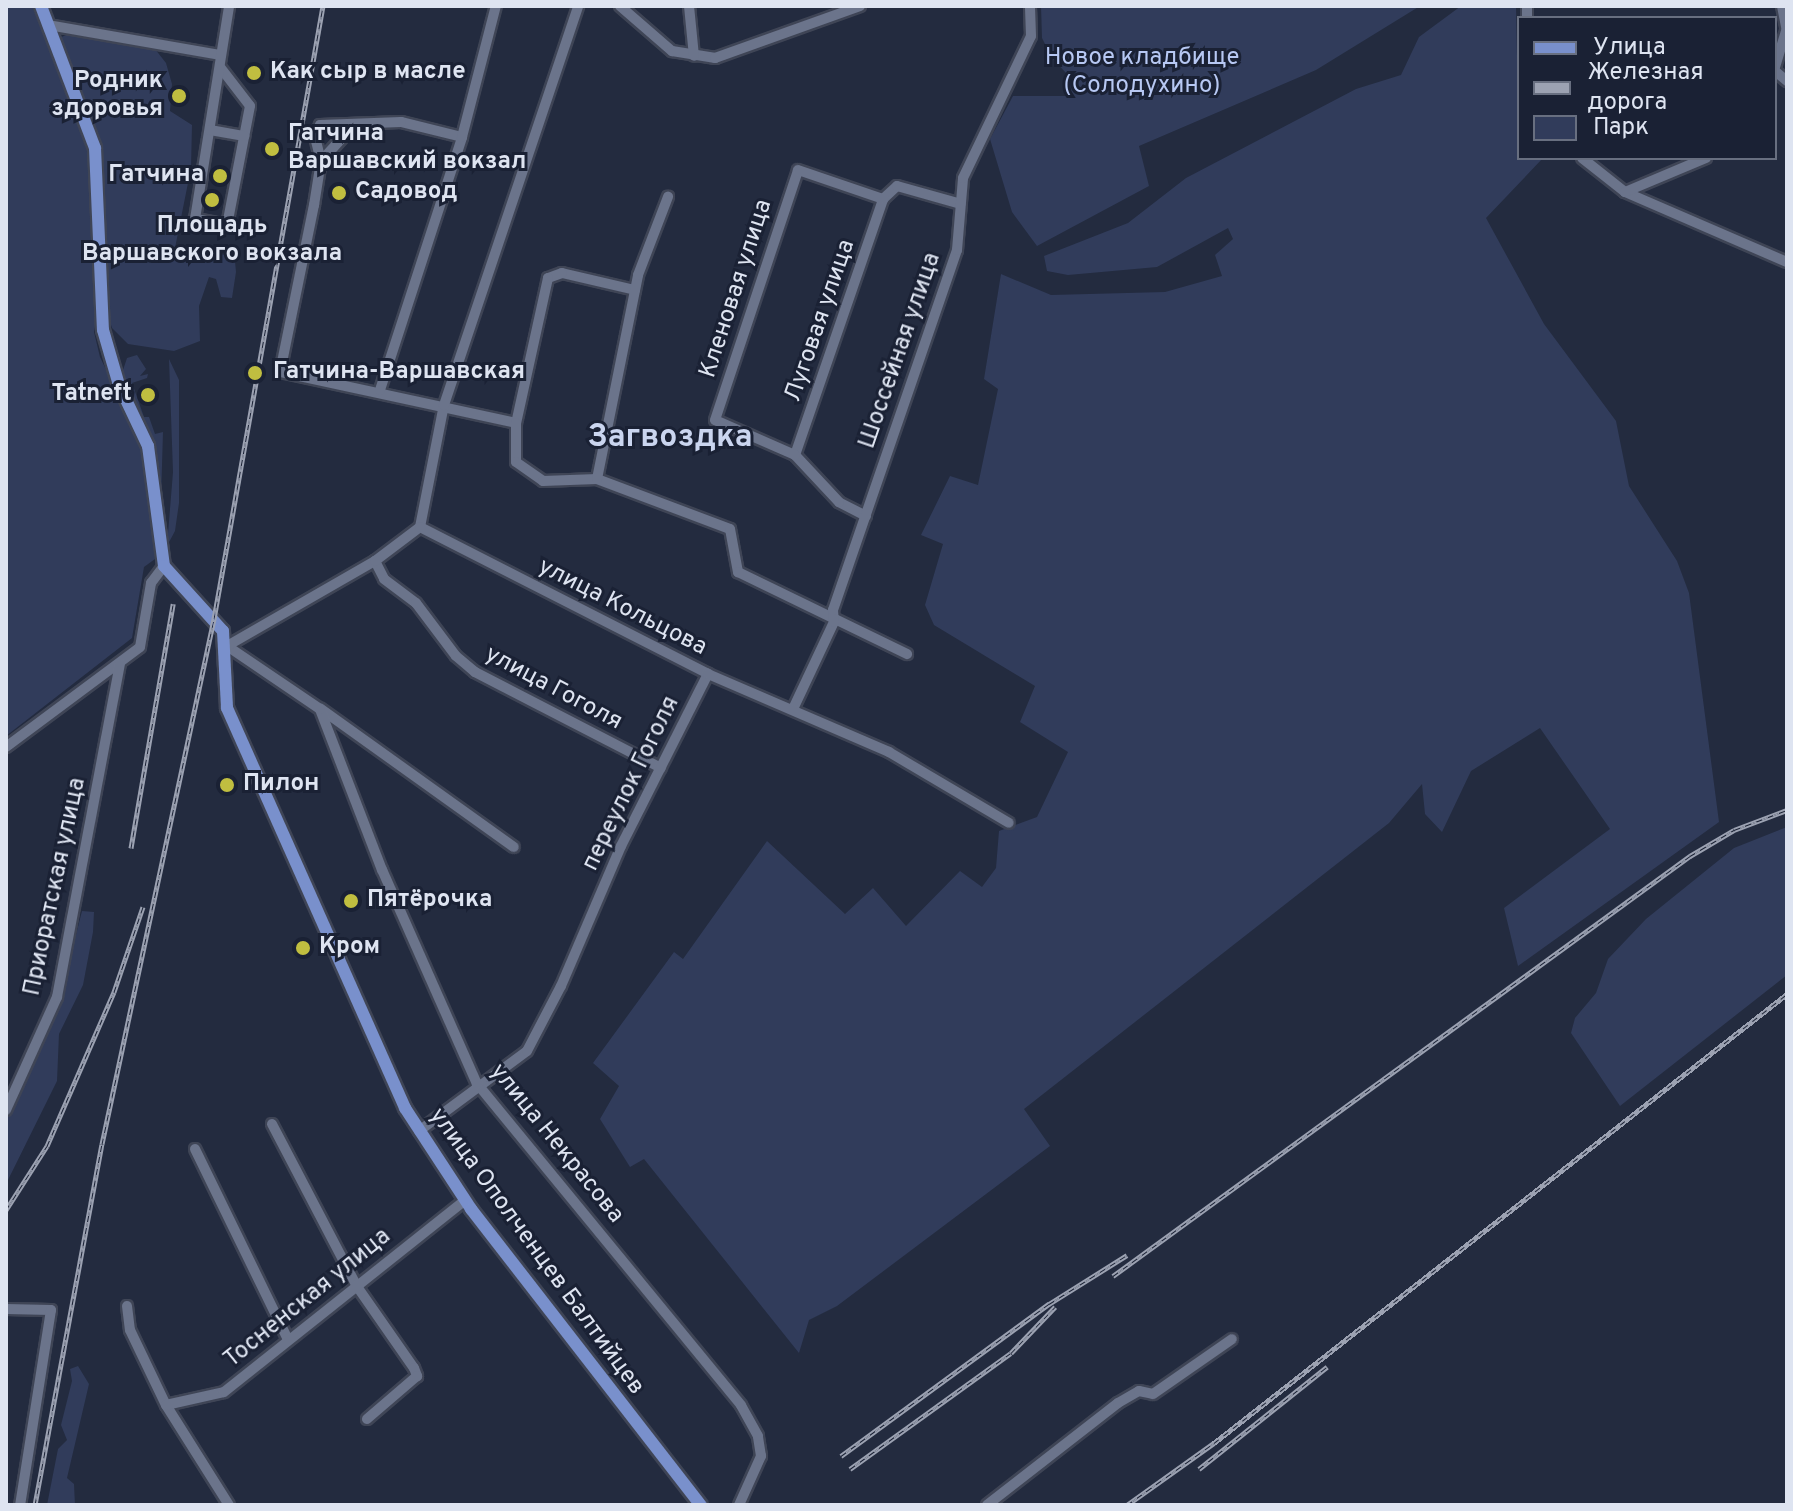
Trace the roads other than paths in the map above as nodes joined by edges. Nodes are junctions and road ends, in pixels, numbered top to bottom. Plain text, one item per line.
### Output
1 (41, 6) edge
2 (229, 6) edge
3 (496, 6) edge
4 (578, 6) edge
5 (620, 6) edge
6 (689, 6) edge
7 (860, 6) edge
8 (1030, 6) edge
9 (1782, 6) edge
10 (48, 25) junction
11 (1787, 31) edge
12 (220, 55) junction
13 (694, 56) junction
14 (1777, 63) edge
15 (220, 67) junction
16 (344, 128) junction
17 (210, 130) junction
18 (244, 136) junction
19 (462, 137) junction
20 (1585, 160) edge
21 (1701, 160) edge
22 (321, 161) junction
23 (1625, 192) junction
24 (668, 197) dead end
25 (883, 199) junction
26 (961, 204) junction
27 (1787, 262) edge
28 (635, 290) junction
29 (380, 390) junction
30 (444, 405) junction
31 (516, 423) junction
32 (795, 455) junction
33 (597, 479) junction
34 (866, 516) junction
35 (420, 527) junction
36 (375, 561) junction
37 (164, 566) junction
38 (834, 622) junction
39 (227, 646) junction
40 (907, 654) dead end
41 (120, 664) junction
42 (708, 674) junction
43 (320, 709) junction
44 (793, 709) junction
45 (6, 747) edge
46 (661, 768) junction
47 (1009, 823) dead end
48 (514, 847) dead end
49 (477, 1084) junction
50 (10, 1097) edge
51 (6, 1110) edge
52 (272, 1124) dead end
53 (419, 1131) junction
54 (195, 1149) dead end
55 (465, 1200) junction
56 (356, 1285) junction
57 (127, 1306) dead end
58 (6, 1309) edge
59 (1232, 1339) dead end
60 (288, 1340) junction
61 (166, 1405) junction
62 (367, 1419) dead end
63 (20, 1505) edge
64 (229, 1505) edge
65 (701, 1505) edge
66 (739, 1505) edge
67 (987, 1505) edge

1 - 10 main road
2 - 12 street
3 - 19 street
4 - 30 street
5 - 13 street
6 - 13 street
7 - 13 street
8 - 26 street, Шоссейная улица
9 - 11 street
10 - 12 street
10 - 37 main road
11 - 14 street
12 - 15 street
15 - 17 street
15 - 18 street
16 - 19 street
16 - 22 street
16 - 22 street
17 - 18 street
17 - 18 street
19 - 29 street
20 - 23 street
21 - 23 street
22 - 29 street
23 - 27 street
24 - 28 street
25 - 26 street
25 - 32 street, Луговая улица
25 - 32 street, Кленовая улица
26 - 34 street, Шоссейная улица
28 - 31 street
28 - 33 street
29 - 30 street
30 - 31 street
30 - 35 street
31 - 33 street
32 - 34 street
33 - 38 street
34 - 38 street, Шоссейная улица
35 - 36 street
35 - 42 street, улица Кольцова
36 - 39 street
36 - 46 street, улица Гоголя
37 - 39 main road, улица Ополченцев Балтийцев
37 - 41 street
38 - 40 street
38 - 44 street, Шоссейная улица
39 - 43 street
39 - 53 main road, улица Ополченцев Балтийцев
41 - 45 street
41 - 50 street, Приоратская улица
42 - 44 street, улица Кольцова
42 - 46 street, переулок Гоголя
43 - 48 street
43 - 49 street, улица Некрасова
44 - 47 street, улица Кольцова
46 - 49 street, переулок Гоголя
49 - 53 street, переулок Гоголя
49 - 66 street, улица Некрасова
50 - 51 street, Приоратская улица
52 - 56 street
53 - 55 main road, улица Ополченцев Балтийцев
54 - 60 street
55 - 56 street, Тосненская улица
55 - 65 main road, улица Ополченцев Балтийцев
56 - 60 street, Тосненская улица
56 - 62 street
57 - 61 street
58 - 63 street
59 - 67 street
60 - 61 street, Тосненская улица
61 - 64 street

